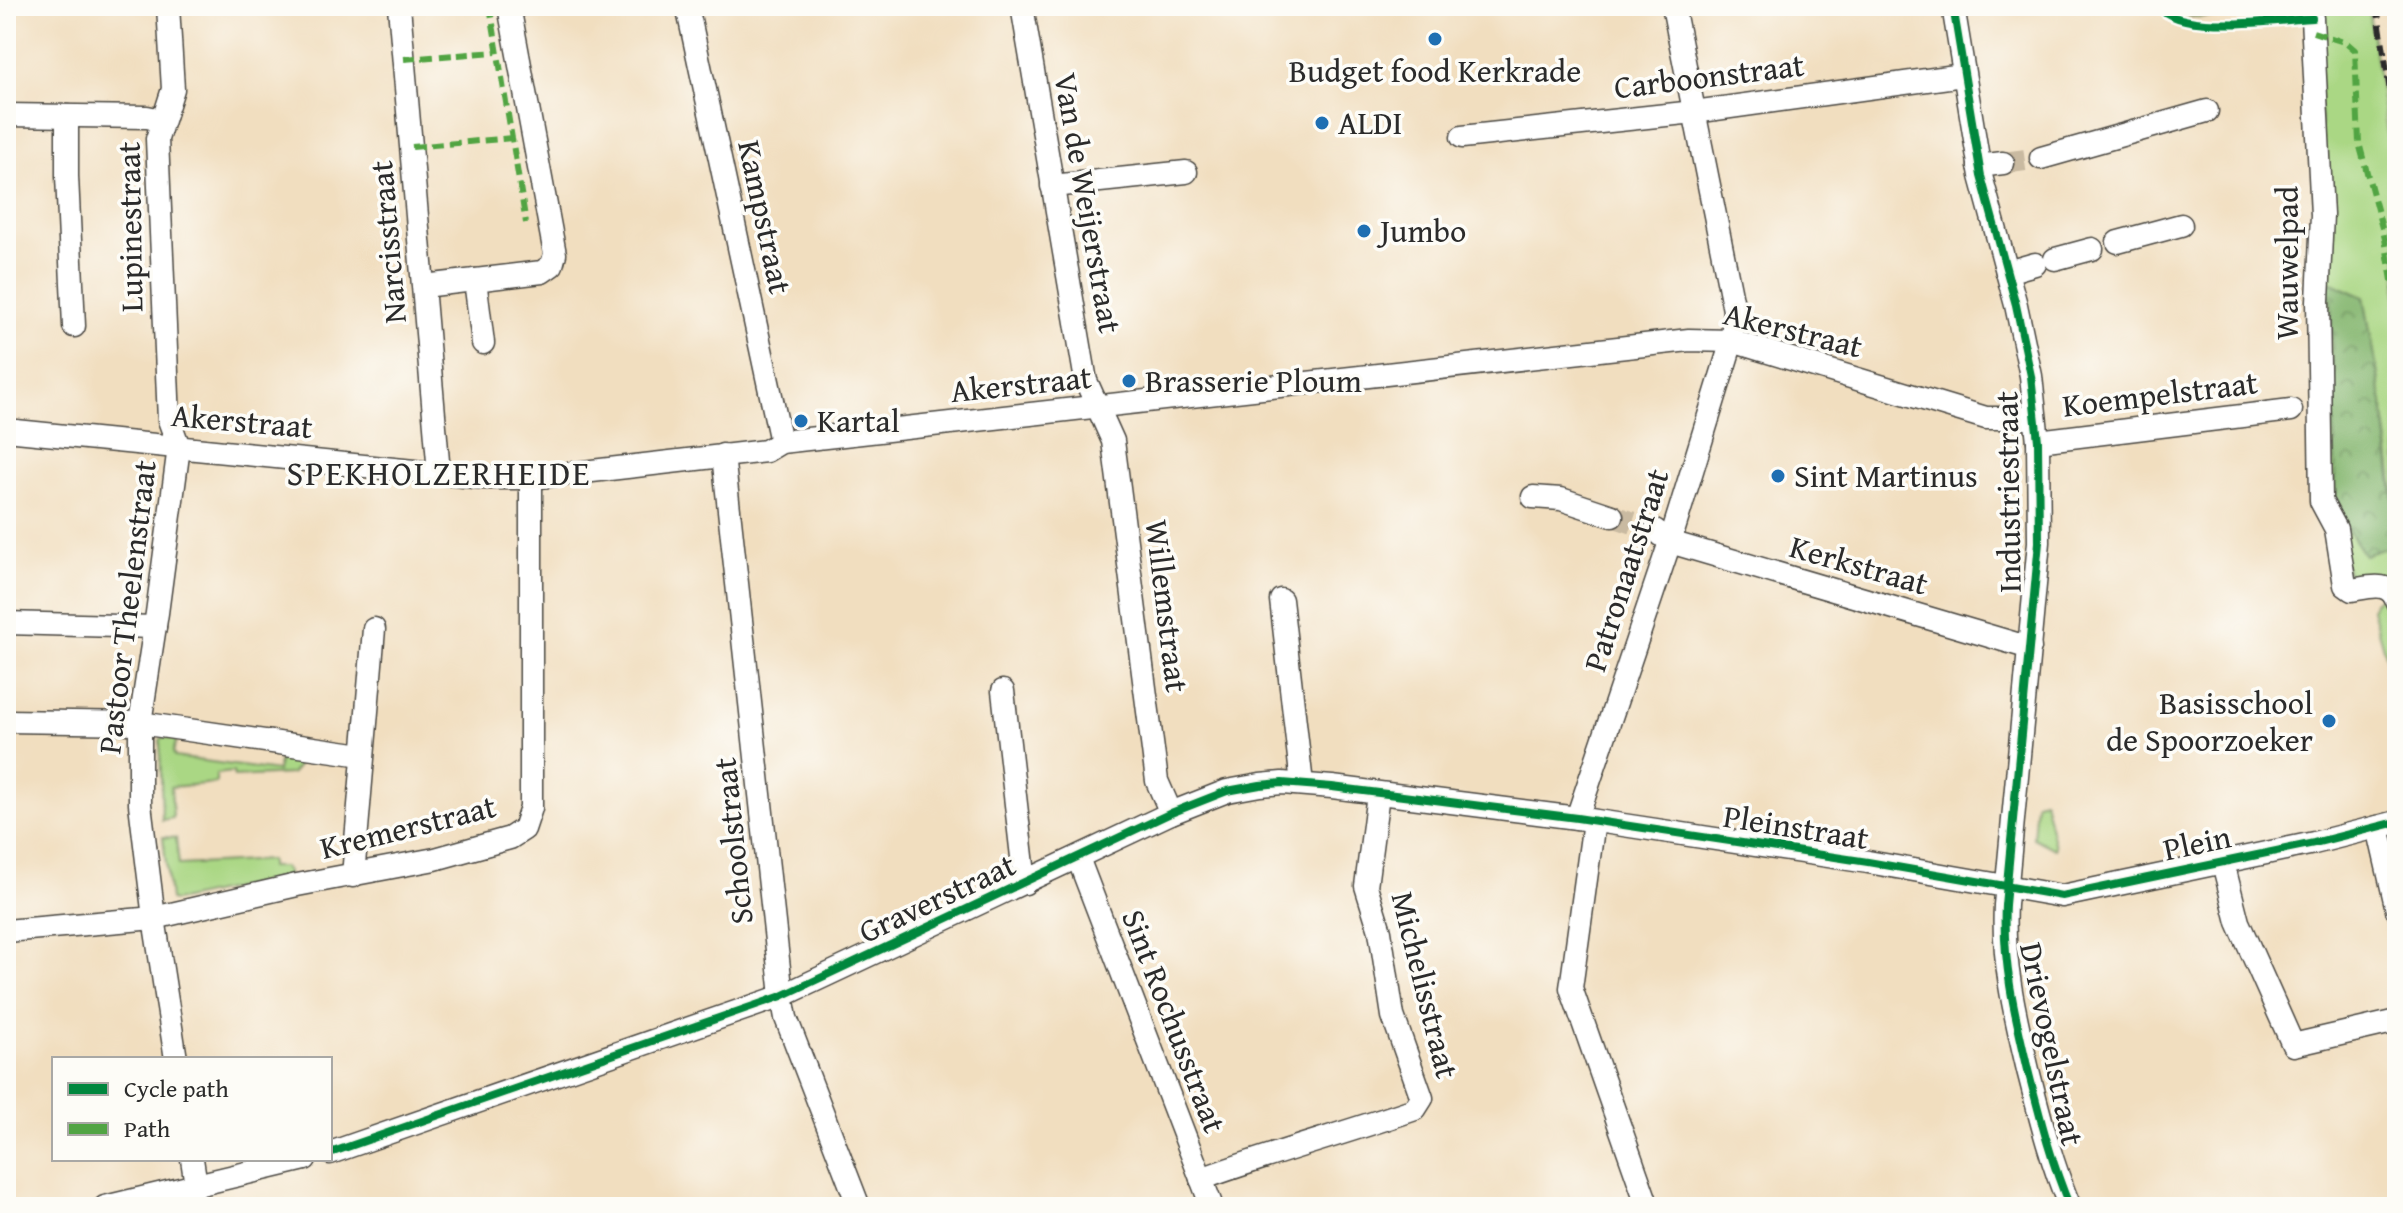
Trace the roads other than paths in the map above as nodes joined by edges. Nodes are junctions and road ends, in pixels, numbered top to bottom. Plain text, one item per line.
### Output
1 (168, 6) edge
2 (399, 6) edge
3 (509, 6) edge
4 (687, 6) edge
5 (1022, 6) edge
6 (1673, 6) edge
7 (1953, 6) edge
8 (2312, 18) dead end
9 (1963, 75) junction
10 (2207, 111) dead end
11 (1694, 112) junction
12 (6, 115) edge
13 (67, 116) junction
14 (162, 120) junction
15 (1462, 137) dead end
16 (2041, 158) tunnel mouth
17 (2003, 163) tunnel mouth
18 (1979, 166) junction
19 (1186, 172) dead end
20 (1052, 186) junction
21 (2181, 225) dead end
22 (2118, 242) dead end
23 (2092, 249) dead end
24 (2007, 272) junction
25 (475, 280) junction
26 (424, 286) junction
27 (74, 326) dead end
28 (1732, 341) junction
29 (483, 343) dead end
30 (1099, 408) junction
31 (2291, 410) dead end
32 (2035, 418) junction
33 (6, 430) edge
34 (2038, 441) junction
35 (781, 442) junction
36 (179, 447) junction
37 (723, 455) junction
38 (439, 473) junction
39 (531, 478) junction
40 (1533, 497) dead end
41 (1612, 516) tunnel mouth
42 (1662, 536) junction
43 (1281, 600) dead end
44 (2397, 602) edge
45 (6, 623) edge
46 (155, 627) junction
47 (374, 629) dead end
48 (2030, 648) junction
49 (1003, 691) dead end
50 (6, 721) edge
51 (140, 723) junction
52 (362, 755) junction
53 (1302, 784) junction
54 (1378, 794) junction
55 (1171, 813) junction
56 (1586, 820) junction
57 (2388, 824) edge
58 (1078, 858) junction
59 (2223, 863) junction
60 (353, 876) junction
61 (1025, 883) junction
62 (2007, 888) junction
63 (2397, 910) edge
64 (154, 918) junction
65 (6, 931) edge
66 (782, 996) junction
67 (2397, 1021) edge
68 (176, 1057) edge
69 (332, 1152) edge
70 (192, 1161) edge
71 (297, 1161) edge
72 (1201, 1179) junction
73 (196, 1185) junction
74 (105, 1207) edge
75 (859, 1207) edge
76 (1212, 1207) edge
77 (1648, 1207) edge
78 (2070, 1207) edge

1 - 14 street, Lupinestraat
2 - 26 street, Narcisstraat
3 - 25 street
4 - 35 street, Kampstraat
5 - 20 street, Van de Weijerstraat
6 - 11 street, Patronaatstraat
7 - 9 street, Industriestraat
8 - 44 street, Wauwelpad
9 - 11 street, Carboonstraat
9 - 18 street, Industriestraat
10 - 16 street
11 - 15 street, Carboonstraat
11 - 28 street, Patronaatstraat
12 - 13 street
13 - 14 street
13 - 27 street
14 - 36 street, Lupinestraat
17 - 18 street
18 - 24 street, Industriestraat
19 - 20 street
20 - 30 street, Van de Weijerstraat
21 - 22 street
23 - 24 street
24 - 32 street, Industriestraat
25 - 26 street
25 - 29 street
26 - 38 street, Narcisstraat
28 - 30 street, Akerstraat
28 - 32 street, Akerstraat
28 - 42 street, Patronaatstraat
30 - 35 street, Akerstraat
30 - 55 street, Willemstraat
31 - 34 street, Koempelstraat
32 - 34 street, Industriestraat
33 - 36 street, Akerstraat
34 - 48 street, Industriestraat
35 - 37 street, Akerstraat
36 - 38 street, Akerstraat
36 - 46 street, Pastoor Theelenstraat
37 - 39 street, Akerstraat
37 - 66 street, Schoolstraat
38 - 39 street, Akerstraat
39 - 60 street, Kremerstraat
40 - 41 street
42 - 48 street, Kerkstraat
42 - 56 street, Patronaatstraat
43 - 53 street
45 - 46 street
46 - 51 street, Pastoor Theelenstraat
47 - 52 street
48 - 62 street, Industriestraat
49 - 61 street
50 - 51 street
51 - 52 street
51 - 64 street, Pastoor Theelenstraat
52 - 60 street
53 - 54 street, Graverstraat
53 - 55 street, Graverstraat
54 - 56 street, Graverstraat
54 - 72 street, Michelisstraat
55 - 58 street, Graverstraat
56 - 62 street, Pleinstraat
56 - 77 street, Patronaatstraat
57 - 59 street, Plein
57 - 63 street
58 - 61 street, Graverstraat
58 - 72 street, Sint Rochusstraat
59 - 62 street, Plein
59 - 67 street, Plein
60 - 64 street, Kremerstraat
61 - 66 street, Graverstraat
62 - 78 street, Drievogelstraat
64 - 65 street, Kremerstraat
64 - 68 street, Pastoor Theelenstraat
66 - 69 street, Graverstraat
66 - 75 street, Schoolstraat
70 - 73 street
71 - 73 street
72 - 76 street, Sint Rochusstraat
73 - 74 street

